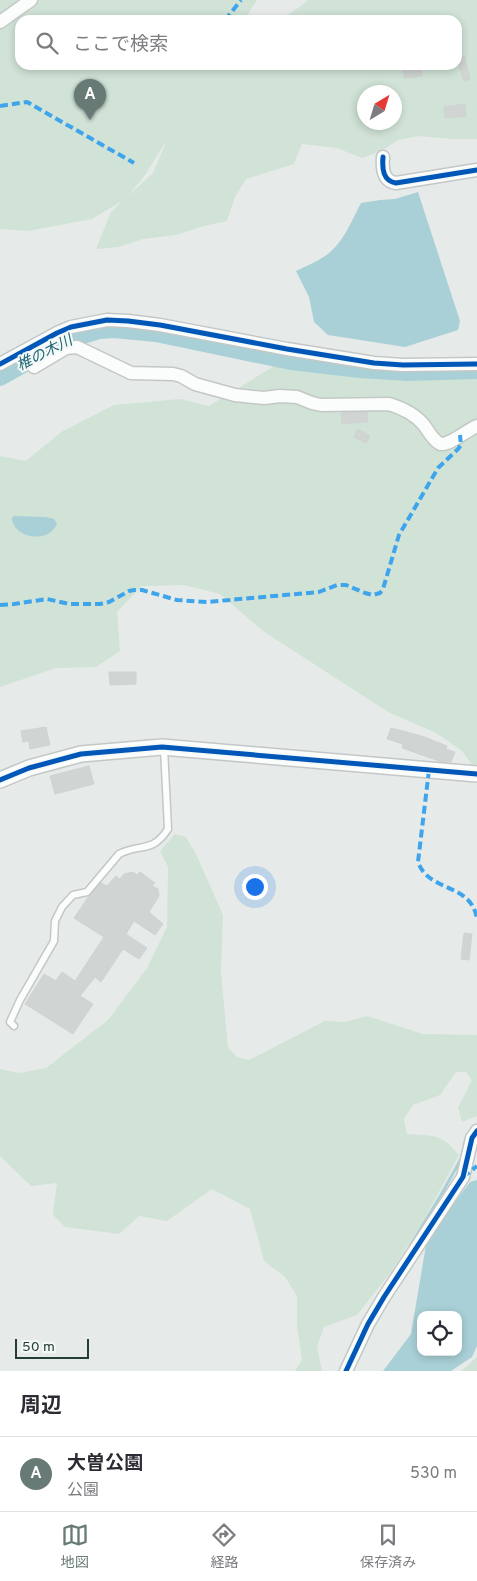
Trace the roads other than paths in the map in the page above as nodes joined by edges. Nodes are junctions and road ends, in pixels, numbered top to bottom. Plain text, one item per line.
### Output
1 (31, 0) edge
2 (0, 22) edge
3 (383, 158) dead end
4 (477, 170) edge
5 (0, 364) edge
6 (477, 364) edge
7 (34, 368) dead end
8 (477, 426) edge
9 (164, 748) junction
10 (477, 774) edge
11 (0, 780) edge
12 (14, 1026) dead end
13 (477, 1131) edge
14 (346, 1371) edge

1 - 2 street
3 - 4 street
5 - 6 street
7 - 8 street
9 - 10 street
9 - 11 street
9 - 12 lane
13 - 14 street

